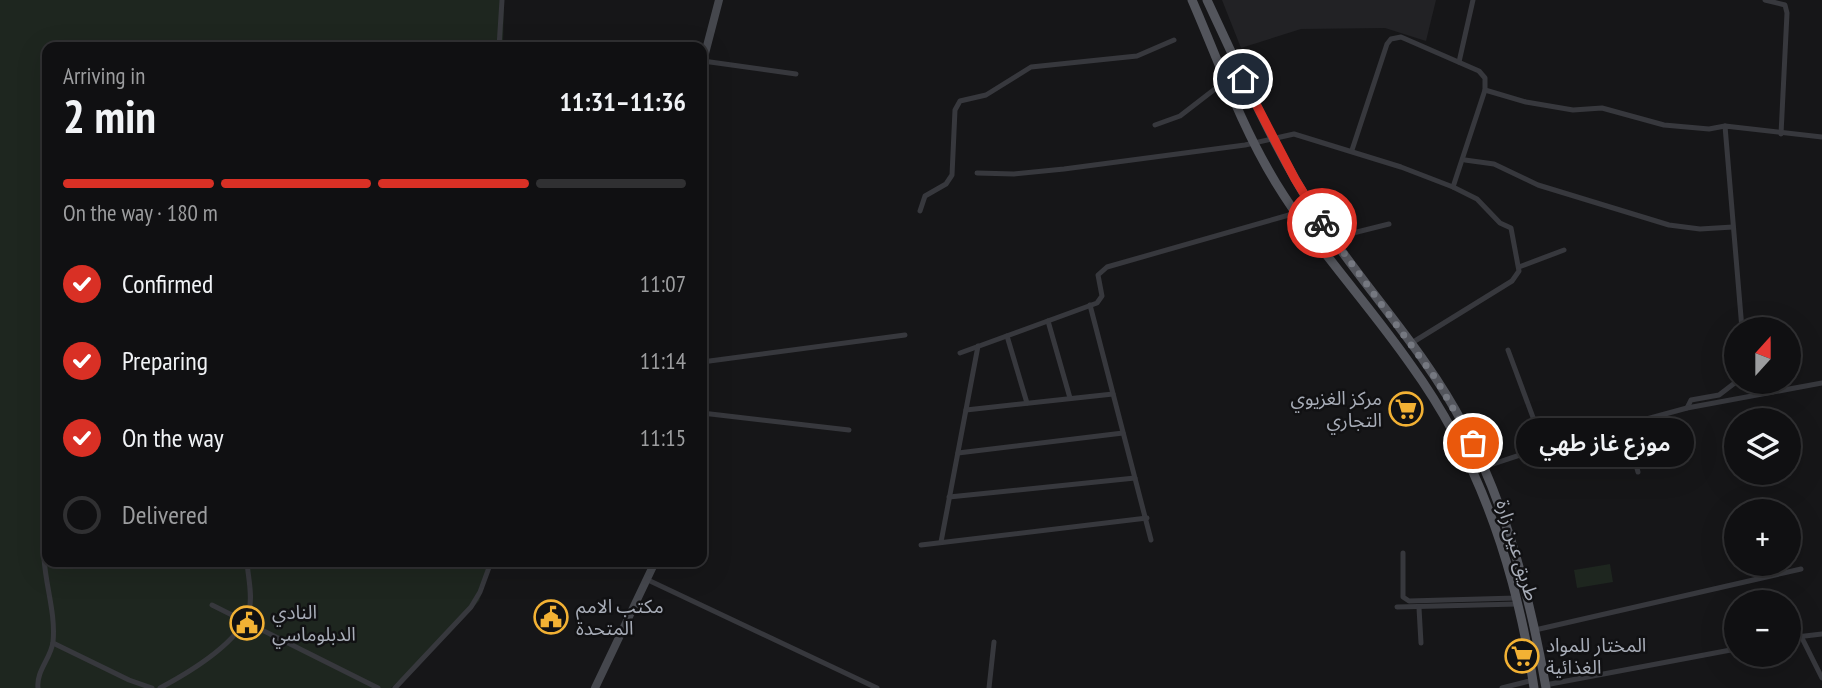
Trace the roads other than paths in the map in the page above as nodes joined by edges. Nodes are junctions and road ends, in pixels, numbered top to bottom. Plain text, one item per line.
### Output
1 (502, 0) edge
2 (719, 0) edge
3 (1192, 0) edge
4 (1207, 0) edge
5 (1473, 0) edge
6 (1765, 0) edge
7 (1792, 0) edge
8 (1785, 5) junction
9 (1174, 40) dead end
10 (499, 42) edge
11 (707, 44) edge
12 (1459, 62) junction
13 (707, 64) edge
14 (796, 74) dead end
15 (1224, 82) junction
16 (1247, 88) junction
17 (1485, 90) junction
18 (1230, 95) junction
19 (1154, 125) dead end
20 (1725, 126) junction
21 (1781, 134) junction
22 (1822, 137) edge
23 (1273, 138) junction
24 (1253, 143) junction
25 (1352, 150) junction
26 (1465, 160) junction
27 (977, 173) dead end
28 (1453, 187) junction
29 (920, 211) dead end
30 (1296, 213) junction
31 (1389, 224) dead end
32 (1732, 227) junction
33 (1333, 238) junction
34 (1564, 250) dead end
35 (1519, 267) junction
36 (1090, 306) junction
37 (1741, 317) edge
38 (1048, 321) junction
39 (905, 335) dead end
40 (1007, 336) junction
41 (1410, 344) junction
42 (978, 346) junction
43 (1508, 350) dead end
44 (960, 353) dead end
45 (707, 361) edge
46 (1822, 383) edge
47 (1724, 390) edge
48 (1113, 394) junction
49 (1070, 398) junction
50 (1027, 403) junction
51 (1687, 408) junction
52 (966, 410) junction
53 (707, 414) edge
54 (1625, 425) junction
55 (849, 430) dead end
56 (1123, 433) junction
57 (1544, 447) junction
58 (958, 453) junction
59 (1484, 467) junction
60 (1638, 472) dead end
61 (1135, 478) junction
62 (949, 497) junction
63 (1147, 517) junction
64 (1151, 540) dead end
65 (941, 542) junction
66 (921, 545) dead end
67 (1403, 553) dead end
68 (46, 567) edge
69 (247, 567) edge
70 (489, 567) edge
71 (653, 567) edge
72 (1770, 576) edge
73 (648, 580) junction
74 (1517, 601) junction
75 (212, 605) dead end
76 (1397, 607) dead end
77 (1419, 608) junction
78 (244, 622) junction
79 (1535, 629) junction
80 (1822, 634) edge
81 (1801, 636) joint
82 (994, 642) dead end
83 (53, 643) junction
84 (1421, 643) dead end
85 (1724, 651) edge
86 (1822, 678) edge
87 (1534, 684) edge
88 (1545, 687) edge
89 (38, 688) edge
90 (152, 688) edge
91 (160, 688) edge
92 (378, 688) edge
93 (395, 688) edge
94 (595, 688) edge
95 (877, 688) edge
96 (989, 688) edge
97 (1502, 688) edge

1 - 10 street
2 - 11 main road
3 - 15 main road, طريق عين زارة
4 - 16 main road, طريق عين زارة
5 - 12 street
6 - 8 street
7 - 8 street
8 - 21 street
9 - 29 street
12 - 17 street
12 - 25 street
13 - 14 street
15 - 18 main road, طريق عين زارة
15 - 19 street
16 - 18 main road
16 - 23 main road, طريق عين زارة
17 - 20 street
17 - 26 street
18 - 24 main road, طريق عين زارة
20 - 21 street
20 - 32 street
21 - 22 street
23 - 24 street
23 - 25 street
23 - 33 main road, طريق عين زارة
24 - 27 street
24 - 30 main road, طريق عين زارة
25 - 28 street
26 - 28 street
26 - 32 street
28 - 35 street
30 - 36 street
30 - 74 main road, طريق عين زارة
31 - 33 street
32 - 37 street
33 - 41 main road, طريق عين زارة
34 - 35 street
35 - 41 street
36 - 38 street
36 - 48 street
38 - 40 street
38 - 49 street
39 - 45 street
40 - 42 street
40 - 50 street
41 - 59 main road, طريق عين زارة
42 - 44 street
42 - 52 street
43 - 57 street
46 - 51 street
47 - 51 street
48 - 49 street
48 - 56 street
49 - 50 street
50 - 52 street
51 - 54 street
52 - 58 street
53 - 55 street
54 - 57 street
54 - 60 street
56 - 58 street
56 - 61 street
57 - 59 street
58 - 62 street
59 - 79 main road, طريق عين زارة
61 - 62 street
61 - 63 street
62 - 65 street
63 - 64 street
63 - 65 street
65 - 66 street
67 - 74 street
68 - 83 street
69 - 78 street
70 - 93 street
71 - 73 main road
72 - 79 street
73 - 94 main road
73 - 95 street
74 - 77 street
74 - 87 main road, طريق عين زارة
75 - 78 street
76 - 77 street
77 - 84 street
78 - 91 street
78 - 92 street
79 - 88 main road, طريق عين زارة
80 - 81 street
81 - 86 street
82 - 96 street
83 - 89 street
83 - 90 street
85 - 88 street
87 - 97 street

